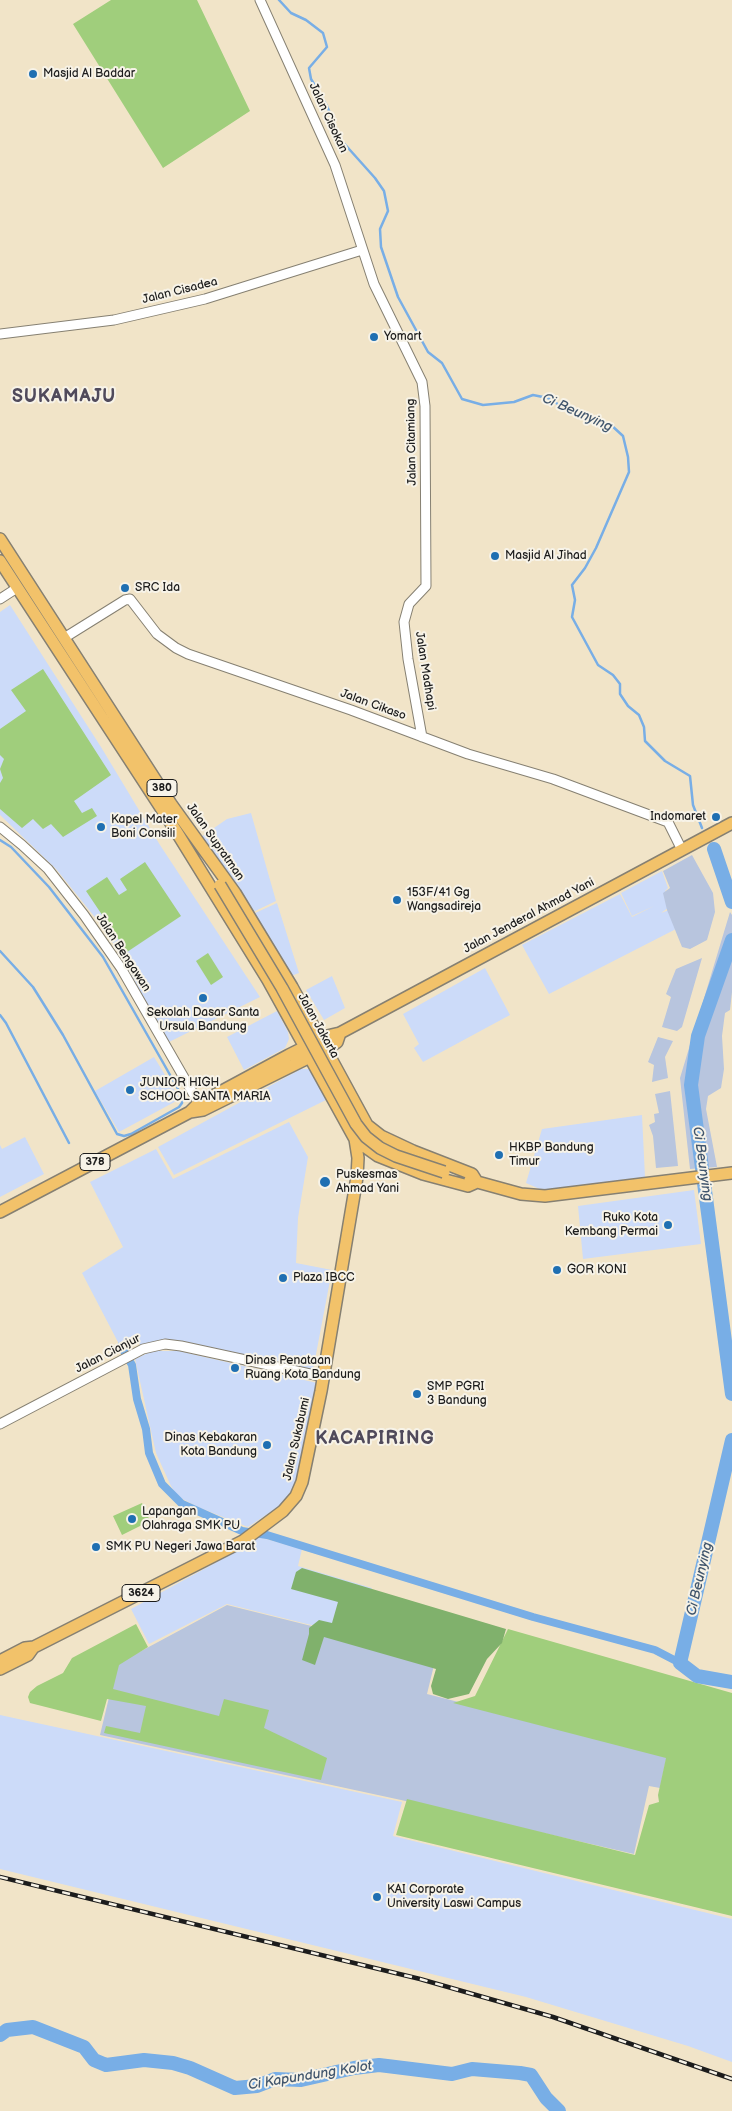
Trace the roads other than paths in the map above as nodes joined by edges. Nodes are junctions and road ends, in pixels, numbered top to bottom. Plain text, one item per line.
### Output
1 (260, 0) edge
2 (362, 250) junction
3 (0, 334) edge
4 (0, 539) edge
5 (0, 561) edge
6 (426, 586) joint
7 (17, 588) junction
8 (0, 599) edge
9 (64, 638) junction
10 (422, 737) junction
11 (732, 823) edge
12 (0, 827) edge
13 (176, 831) junction
14 (682, 850) junction
15 (321, 1041) junction
16 (304, 1048) junction
17 (200, 1108) junction
18 (356, 1139) junction
19 (378, 1156) junction
20 (732, 1173) edge
21 (357, 1177) junction
22 (477, 1182) junction
23 (0, 1212) edge
24 (324, 1377) junction
25 (0, 1424) edge
26 (34, 1647) junction
27 (0, 1661) edge
28 (0, 1669) edge

1 - 2 street, Jalan Cisokan
2 - 3 street, Jalan Cisadea
2 - 6 street, Jalan Citamiang
4 - 9 main road, Jalan Supratman / 380
5 - 7 main road, Jalan Supratman / 380
6 - 10 street, Jalan Madhapi
7 - 8 street
7 - 13 main road, Jalan Supratman / 380
9 - 10 street, Jalan Cikaso
9 - 15 main road, Jalan Supratman / 380
10 - 14 street, Jalan Cikaso
11 - 14 main road, Jalan Jenderal Ahmad Yani
12 - 17 street, Jalan Bengawan
13 - 16 main road, Jalan Supratman / 380
13 - 22 main road, Jalan Jakarta, bridge
14 - 15 main road, Jalan Jenderal Ahmad Yani
15 - 16 main road, Jalan Jenderal Ahmad Yani / 378
15 - 22 main road, Jalan Jakarta
16 - 17 main road, Jalan Jenderal Ahmad Yani / 378
16 - 18 main road, Jalan Jakarta
17 - 23 main road, Jalan Jenderal Ahmad Yani / 378
18 - 19 main road, Jalan Jakarta
18 - 21 main road, Jalan Sukabumi / 3624
19 - 21 main road
19 - 22 main road, Jalan Jakarta
20 - 22 main road, Jalan Jakarta
21 - 24 main road, Jalan Sukabumi / 3624
24 - 25 street, Jalan Cianjur
24 - 26 main road, Jalan Sukabumi / 3624
26 - 27 main road, Jalan Sukabumi / 3624
26 - 28 main road, Jalan Sukabumi / 3624

